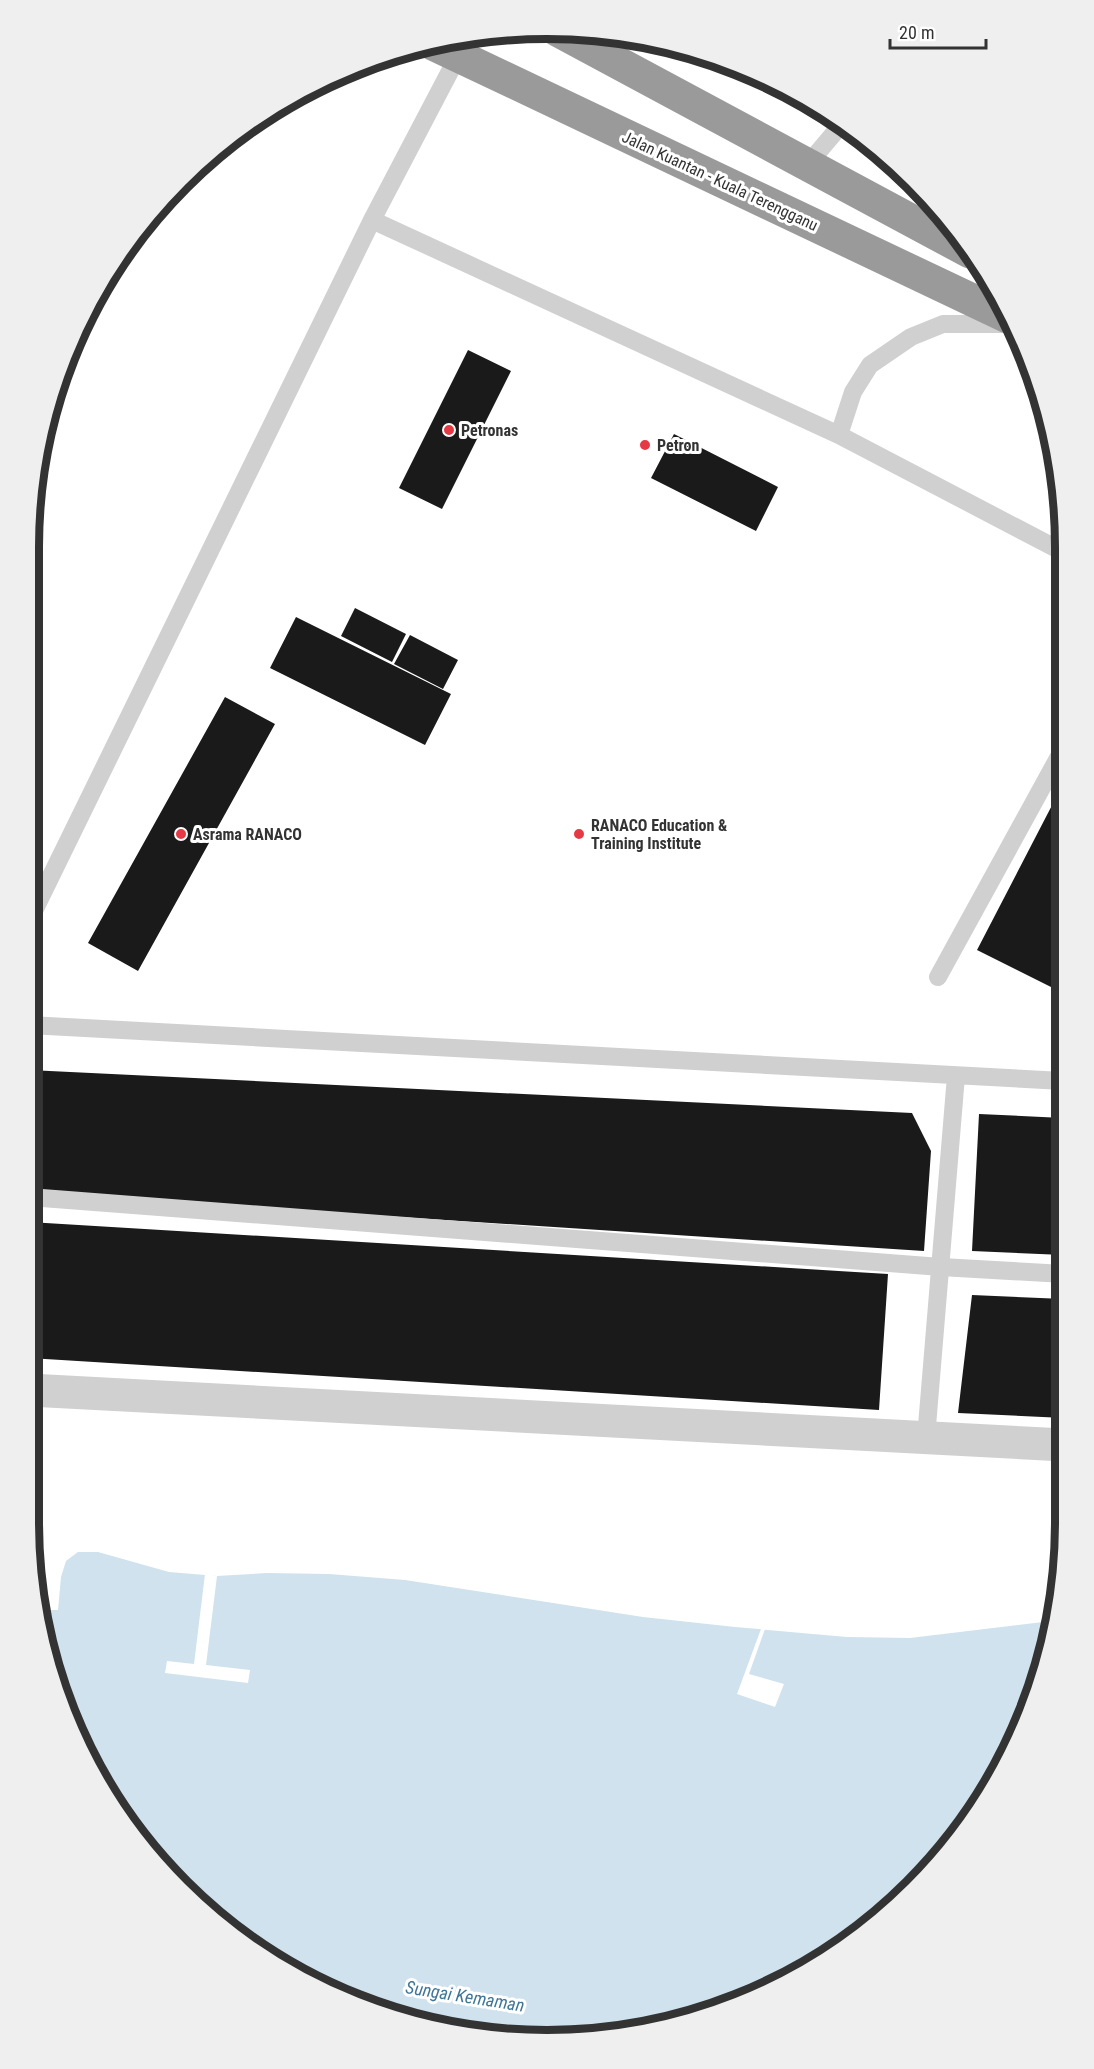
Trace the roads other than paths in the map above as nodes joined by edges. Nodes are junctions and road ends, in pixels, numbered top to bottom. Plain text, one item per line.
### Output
1 (575, 40) edge
2 (445, 50) edge
3 (837, 130) edge
4 (808, 164) junction
5 (890, 209) junction
6 (372, 220) junction
7 (939, 224) edge
8 (954, 243) edge
9 (997, 312) edge
10 (1004, 324) edge
11 (839, 435) junction
12 (1055, 548) edge
13 (1055, 764) edge
14 (39, 901) edge
15 (938, 977) dead end
16 (39, 1026) edge
17 (956, 1076) junction
18 (1055, 1081) edge
19 (39, 1198) edge
20 (940, 1267) junction
21 (1055, 1273) edge
22 (39, 1391) edge
23 (926, 1438) junction
24 (1055, 1445) edge

1 - 4 highway
2 - 6 lane
2 - 9 highway, Jalan Kuantan - Kuala Terengganu
3 - 4 lane
4 - 5 highway
5 - 7 street
5 - 8 highway
6 - 11 lane
6 - 14 lane
10 - 11 lane
11 - 12 lane
13 - 15 lane
16 - 17 lane
17 - 18 lane
17 - 20 lane
19 - 20 lane
20 - 21 lane
20 - 23 lane
22 - 23 street
23 - 24 street

